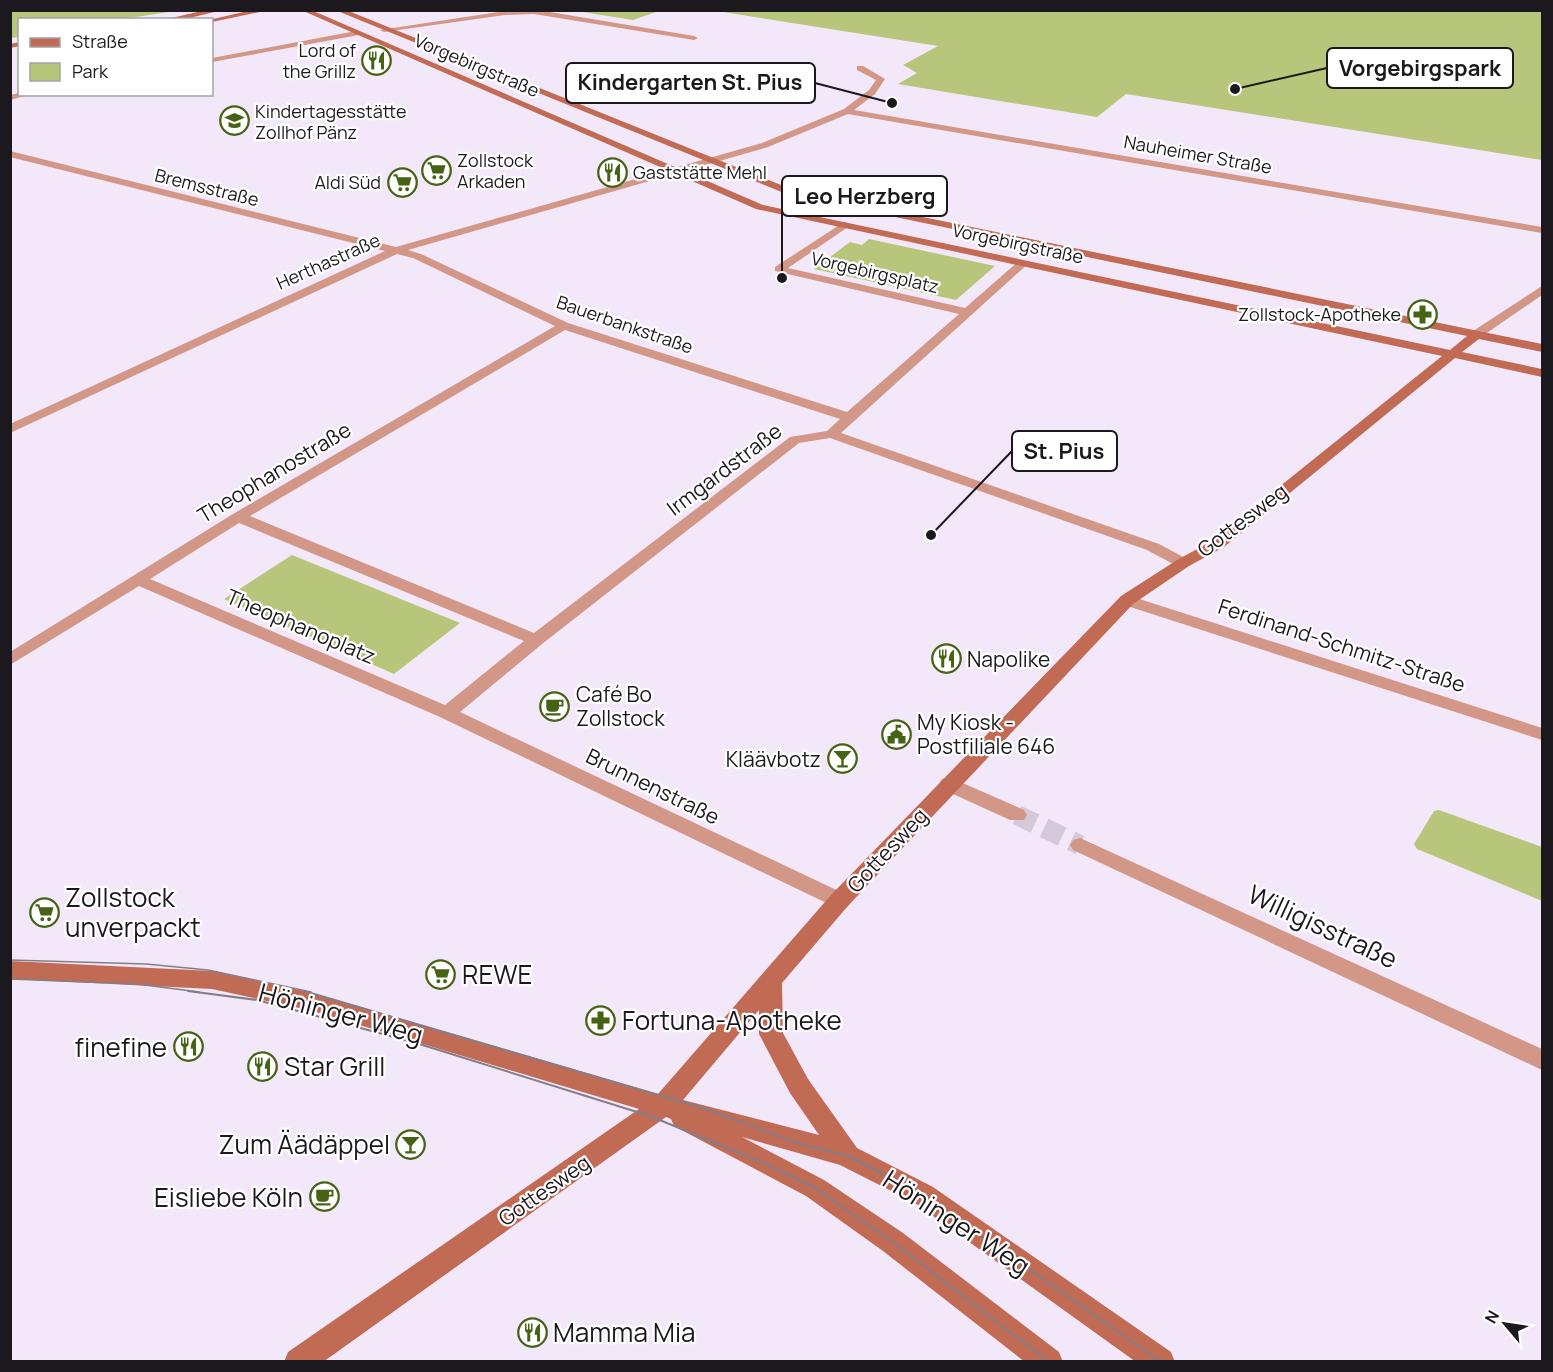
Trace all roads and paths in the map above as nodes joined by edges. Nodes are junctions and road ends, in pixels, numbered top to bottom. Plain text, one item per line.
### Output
1 (210, 10) edge
2 (220, 10) edge
3 (266, 10) edge
4 (304, 10) edge
5 (338, 10) edge
6 (189, 16) junction
7 (178, 18) edge
8 (213, 20) edge
9 (384, 30) junction
10 (356, 33) junction
11 (694, 38) dead end
12 (213, 60) edge
13 (860, 68) dead end
14 (847, 111) junction
15 (10, 154) edge
16 (30, 159) junction
17 (711, 161) junction
18 (10, 166) edge
19 (677, 170) junction
20 (843, 225) junction
21 (1542, 230) edge
22 (396, 250) junction
23 (1024, 262) junction
24 (1542, 290) edge
25 (968, 312) junction
26 (564, 326) junction
27 (1477, 334) junction
28 (1542, 348) edge
29 (1451, 353) junction
30 (1542, 372) edge
31 (848, 417) junction
32 (10, 429) edge
33 (831, 434) junction
34 (238, 517) junction
35 (1183, 563) junction
36 (138, 580) junction
37 (1127, 600) junction
38 (536, 640) junction
39 (10, 660) edge
40 (447, 713) junction
41 (1542, 734) edge
42 (949, 784) junction
43 (1017, 815) tunnel mouth
44 (1080, 844) tunnel mouth
45 (839, 901) junction
46 (10, 970) edge
47 (771, 981) junction
48 (1542, 1060) edge
49 (663, 1106) junction
50 (848, 1156) junction
51 (298, 1362) edge
52 (1049, 1362) edge
53 (1161, 1362) edge

1 - 6 main road
2 - 6 main road
3 - 8 main road
4 - 10 main road, Vorgebirgstraße
5 - 9 main road, Vorgebirgstraße
6 - 7 main road
9 - 11 street
9 - 17 main road, Vorgebirgstraße
10 - 12 street
10 - 19 main road, Vorgebirgstraße
13 - 14 street, Herthastraße
14 - 17 street, Herthastraße
14 - 21 street, Nauheimer Straße
15 - 16 street, Bremsstraße
16 - 18 street
16 - 22 street, Bremsstraße
17 - 19 street, Herthastraße
17 - 27 main road, Vorgebirgstraße
19 - 20 main road, Vorgebirgstraße
19 - 22 street, Herthastraße
20 - 23 main road, Vorgebirgstraße
20 - 25 street, Vorgebirgsplatz
22 - 26 street, Bauerbankstraße
22 - 32 street, Herthastraße
23 - 25 street
23 - 29 main road, Vorgebirgstraße
24 - 27 street
25 - 31 street
26 - 31 street, Bauerbankstraße
26 - 34 street, Theophanostraße
27 - 28 main road, Vorgebirgstraße
27 - 29 main road, Gottesweg
29 - 30 main road, Vorgebirgstraße
29 - 35 main road, Gottesweg
31 - 33 street
33 - 35 street
33 - 38 street, Irmgardstraße
34 - 36 street, Theophanostraße
34 - 38 street
35 - 37 main road, Gottesweg
36 - 39 street, Theophanostraße
36 - 40 street, Theophanoplatz
37 - 41 street, Ferdinand-Schmitz-Straße
37 - 42 main road, Gottesweg
38 - 40 street, Irmgardstraße
40 - 45 street, Brunnenstraße
42 - 43 street
42 - 45 main road, Gottesweg
44 - 48 street, Willigisstraße
45 - 47 main road, Gottesweg
46 - 49 main road, Höninger Weg
47 - 49 main road, Gottesweg
47 - 50 main road
49 - 50 main road, Höninger Weg
49 - 51 main road, Gottesweg
49 - 52 main road, Höninger Weg
50 - 53 main road, Höninger Weg

